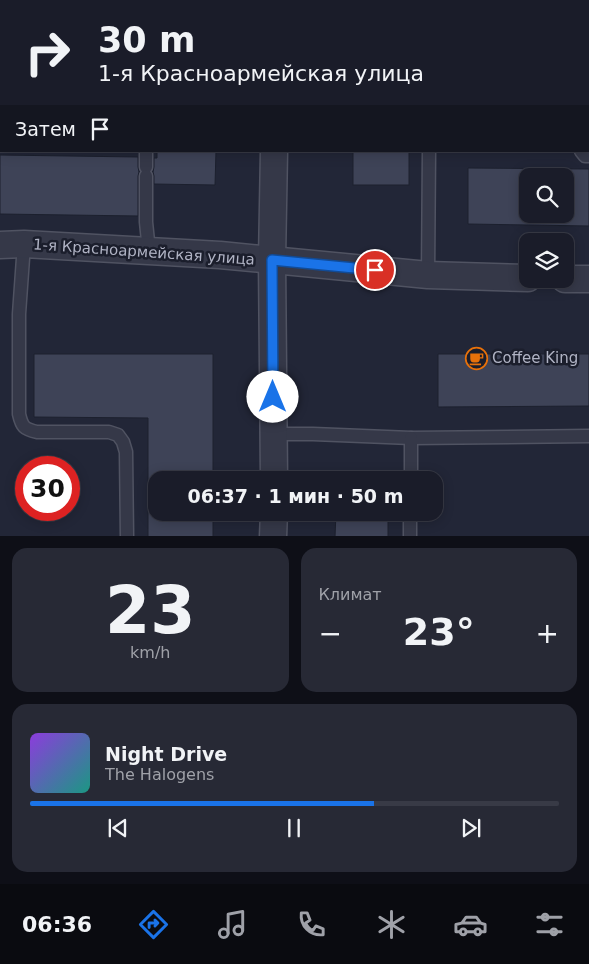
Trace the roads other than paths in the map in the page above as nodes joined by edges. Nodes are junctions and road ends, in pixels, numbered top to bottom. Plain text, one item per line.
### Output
1 (146, 152) edge
2 (274, 152) edge
3 (429, 152) edge
4 (12, 245) edge
5 (149, 251) junction
6 (272, 260) junction
7 (428, 275) junction
8 (519, 278) edge
9 (574, 279) edge
10 (589, 279) edge
11 (274, 434) junction
12 (589, 436) edge
13 (411, 438) junction
14 (274, 471) edge
15 (411, 471) edge
16 (274, 521) edge
17 (410, 521) edge
18 (127, 536) edge
19 (274, 536) edge
20 (410, 536) edge

1 - 5 lane
2 - 6 street
3 - 7 lane
4 - 5 street, 1-я Красноармейская улица
4 - 18 lane
5 - 6 street, 1-я Красноармейская улица
6 - 7 street, 1-я Красноармейская улица
6 - 11 street
7 - 8 street, 1-я Красноармейская улица
9 - 10 street
11 - 13 lane
11 - 14 street
12 - 13 lane
13 - 15 lane
16 - 19 street
17 - 20 lane

